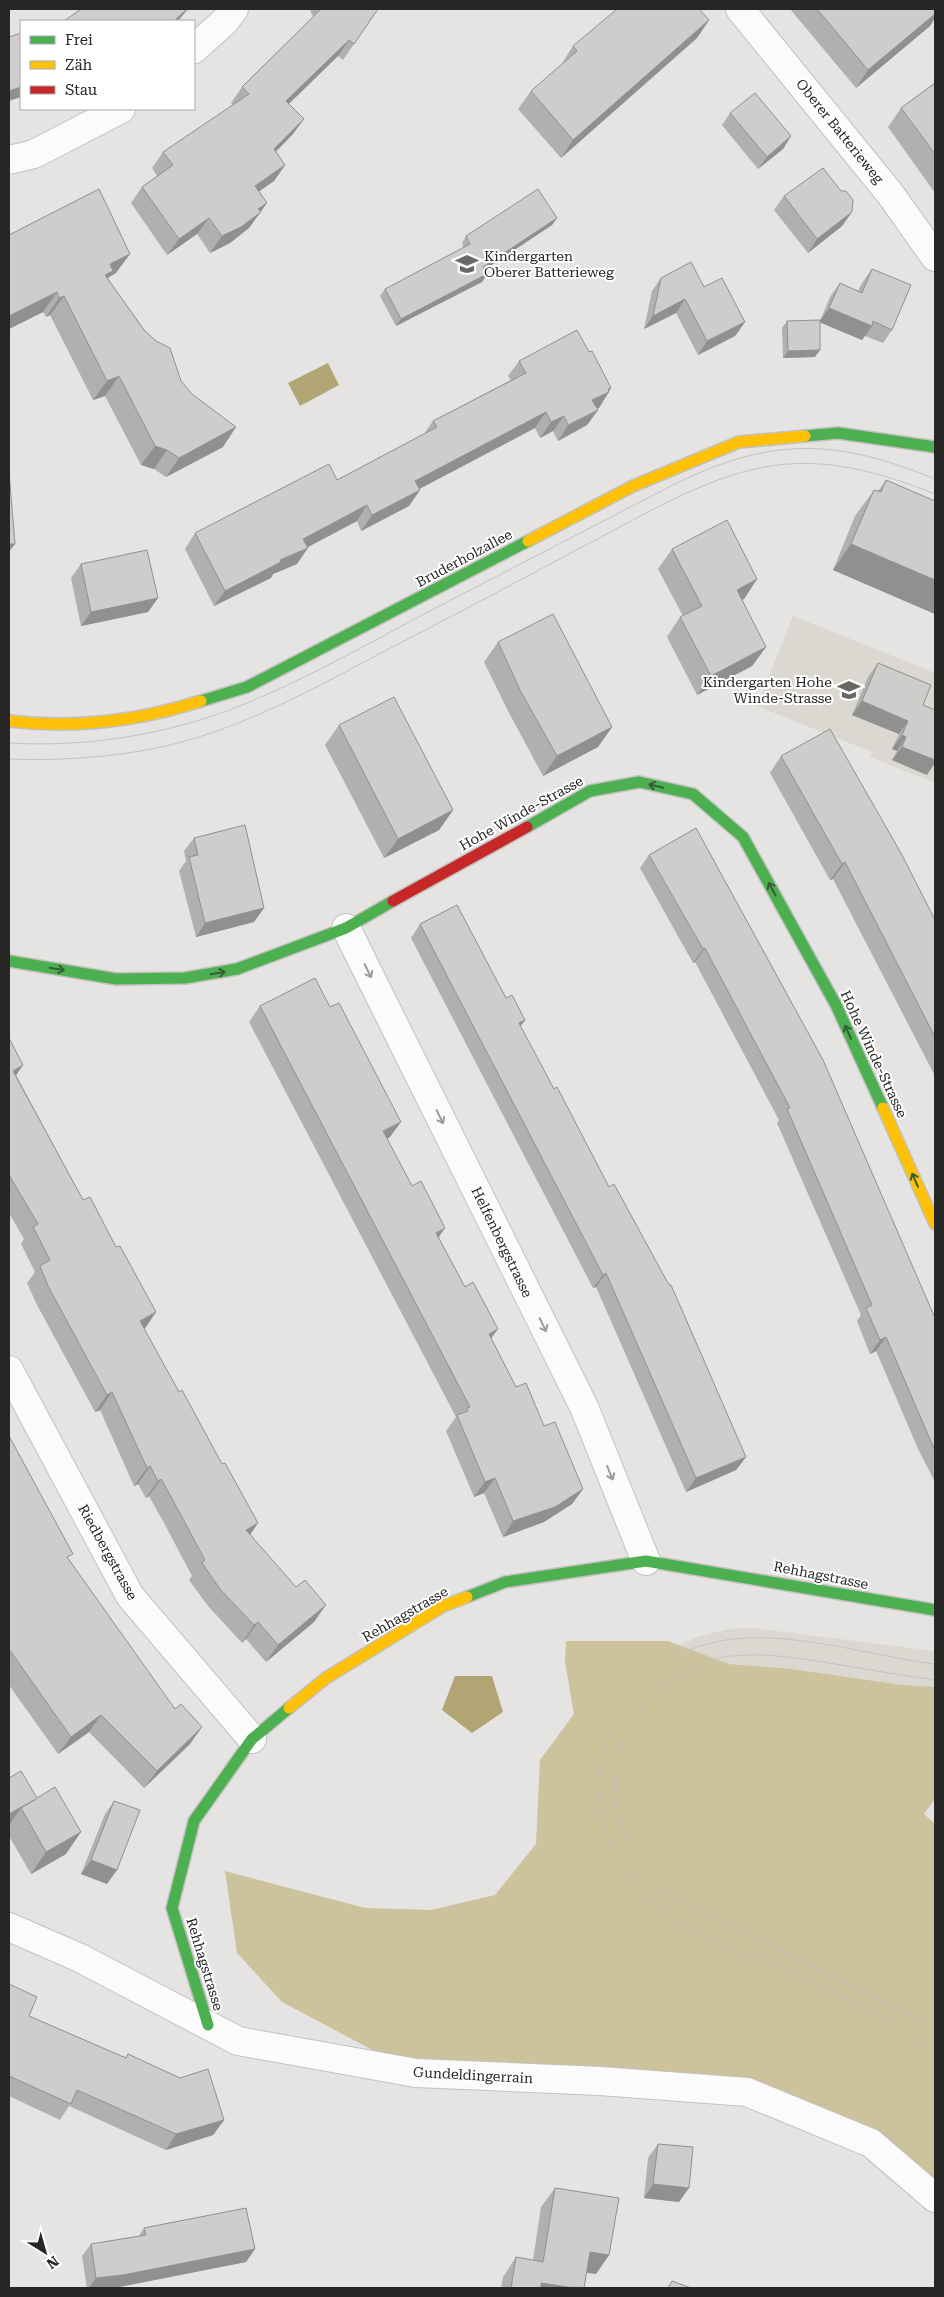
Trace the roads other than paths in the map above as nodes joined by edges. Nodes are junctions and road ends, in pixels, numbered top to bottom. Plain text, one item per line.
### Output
1 (234, 9) edge
2 (740, 9) edge
3 (195, 48) edge
4 (119, 110) edge
5 (9, 160) edge
6 (935, 257) edge
7 (935, 447) edge
8 (9, 721) edge
9 (346, 928) junction
10 (9, 961) edge
11 (935, 1224) edge
12 (9, 1370) edge
13 (646, 1561) junction
14 (935, 1610) edge
15 (252, 1740) junction
16 (9, 1927) edge
17 (208, 2025) junction
18 (935, 2198) edge

1 - 3 street
2 - 6 street, Oberer Batterieweg
4 - 5 street
7 - 8 street, Bruderholzallee
10 -> 9 street, Hohe Winde-Strasse
11 -> 9 street, Hohe Winde-Strasse
9 -> 13 street, Helfenbergstrasse
12 - 15 street, Riedbergstrasse
13 - 14 street, Rehhagstrasse
13 - 15 street, Rehhagstrasse
15 - 17 street, Rehhagstrasse
16 - 17 street, Gundeldingerrain
17 - 18 street, Gundeldingerrain

